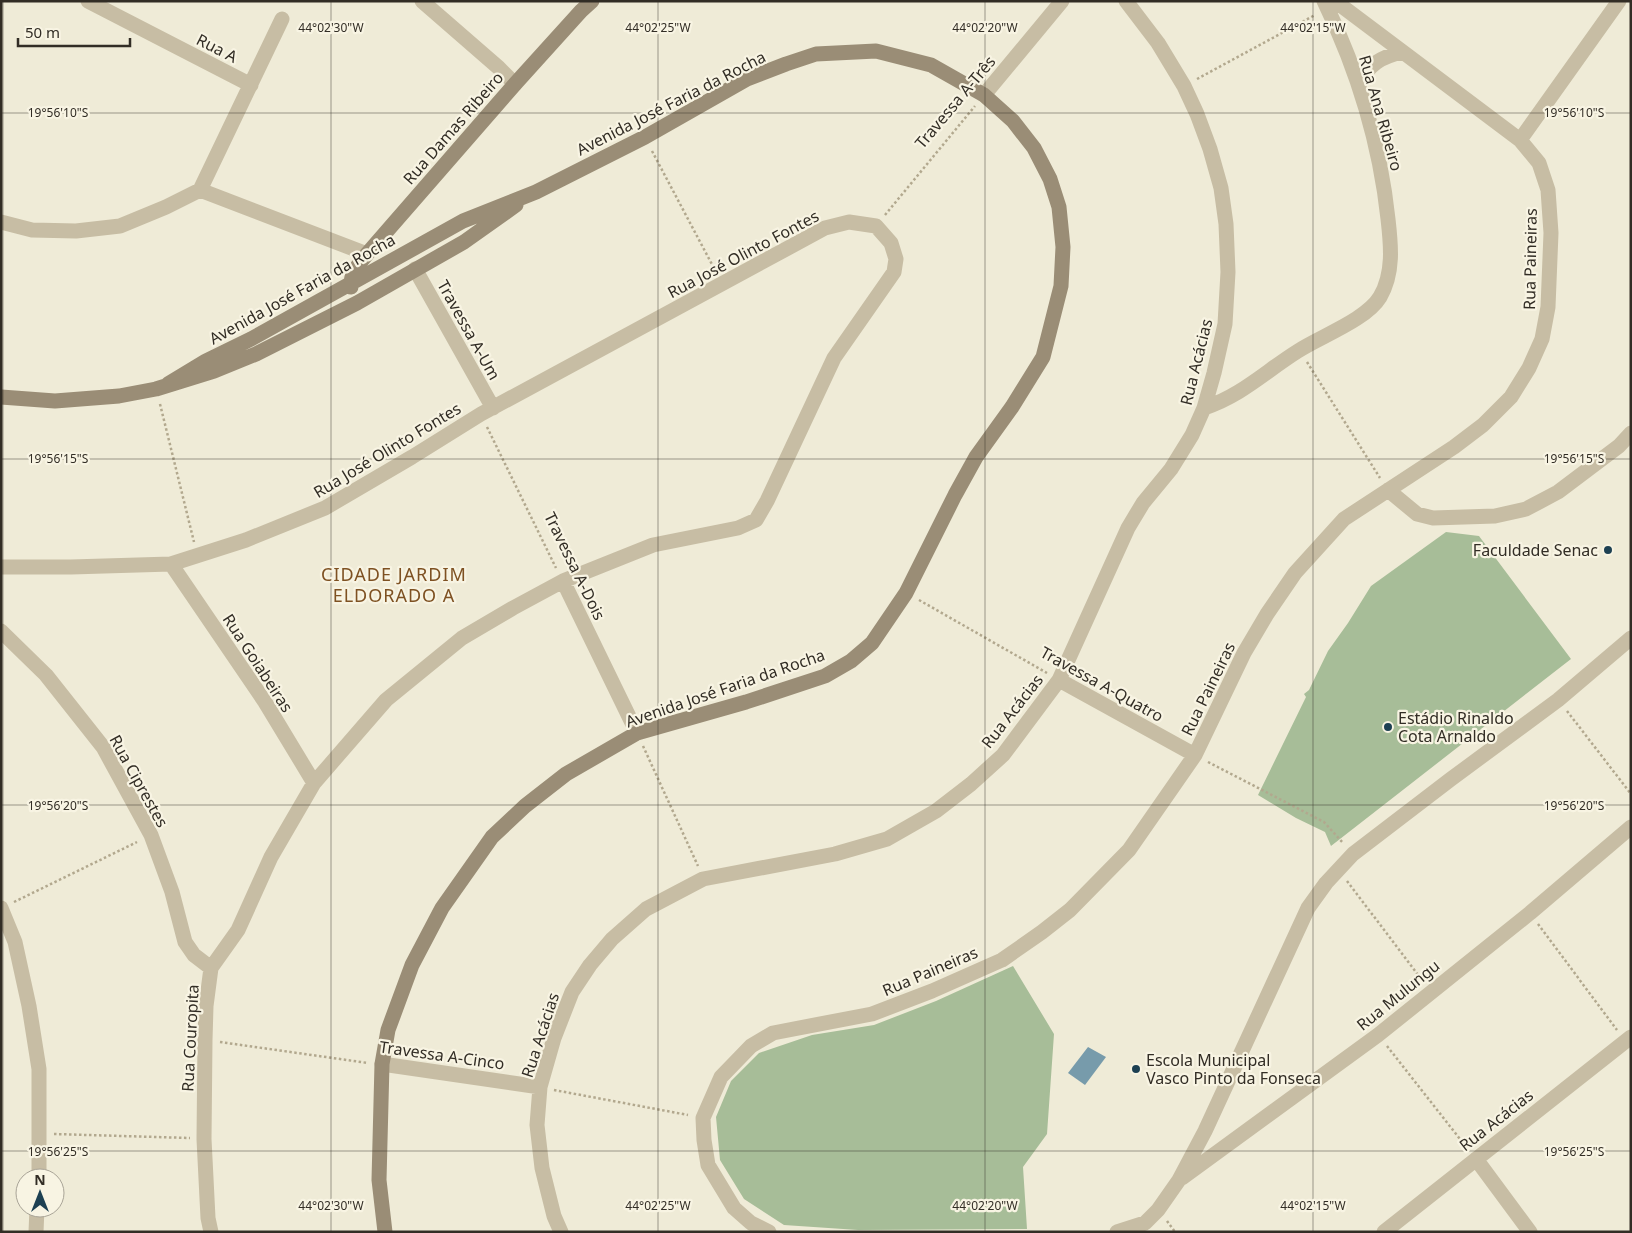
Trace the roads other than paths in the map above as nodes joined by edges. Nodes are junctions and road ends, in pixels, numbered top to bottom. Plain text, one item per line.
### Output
1 (88, 1) edge
2 (422, 1) edge
3 (592, 1) edge
4 (1062, 1) edge
5 (1126, 1) edge
6 (1618, 2) edge
7 (1329, 4) edge
8 (282, 19) dead end
9 (1403, 52) junction
10 (515, 84) junction
11 (1358, 84) junction
12 (250, 85) junction
13 (984, 95) junction
14 (1520, 140) junction
15 (200, 190) junction
16 (536, 192) junction
17 (463, 221) junction
18 (1, 222) edge
19 (367, 254) junction
20 (415, 269) junction
21 (351, 283) junction
22 (313, 325) junction
23 (162, 386) junction
24 (1, 397) edge
25 (1204, 408) junction
26 (487, 411) junction
27 (1631, 433) edge
28 (1388, 490) junction
29 (171, 564) junction
30 (1, 567) edge
31 (563, 581) junction
32 (1, 631) edge
33 (1631, 638) edge
34 (1059, 680) junction
35 (637, 733) junction
36 (1195, 755) junction
37 (314, 783) junction
38 (1631, 827) edge
39 (1, 908) edge
40 (211, 968) junction
41 (1628, 1039) edge
42 (382, 1064) junction
43 (540, 1087) junction
44 (1476, 1159) junction
45 (39, 1168) edge
46 (1179, 1180) junction
47 (37, 1218) edge
48 (36, 1232) edge
49 (211, 1232) edge
50 (385, 1232) edge
51 (560, 1232) edge
52 (769, 1232) edge
53 (1117, 1232) edge
54 (1384, 1232) edge
55 (1530, 1232) edge

1 - 12 street, Rua A
2 - 10 street
3 - 10 street, Rua Damas Ribeiro
4 - 13 street, Travessa A-Três
5 - 25 street, Rua Acácias
6 - 14 street
7 - 9 street, Rua Paineiras
7 - 11 street, Rua Ana Ribeiro
8 - 12 street, Rua A
9 - 11 street
9 - 14 street, Rua Paineiras
10 - 19 street, Rua Damas Ribeiro
11 - 25 street, Rua Ana Ribeiro
12 - 15 street, Rua A
13 - 16 street, Avenida José Faria da Rocha
13 - 35 street, Avenida José Faria da Rocha
14 - 28 street, Rua Paineiras
15 - 18 street
15 - 19 street
16 - 17 street, Avenida José Faria da Rocha
16 - 20 street, Avenida José Faria da Rocha
17 - 20 street
17 - 21 street, Avenida José Faria da Rocha
19 - 21 street, Rua Damas Ribeiro
20 - 22 street, Avenida José Faria da Rocha
20 - 26 street, Travessa A-Um
21 - 22 street, Rua Damas Ribeiro
21 - 23 street, Avenida José Faria da Rocha
22 - 23 street, Avenida José Faria da Rocha
23 - 24 street, Avenida José Faria da Rocha
25 - 34 street, Rua Acácias
26 - 29 street, Rua José Olinto Fontes
26 - 31 street, Rua José Olinto Fontes
27 - 28 street
28 - 36 street, Rua Paineiras
29 - 30 street, Rua José Olinto Fontes
29 - 37 street, Rua Goiabeiras
31 - 35 street, Travessa A-Dois
31 - 37 street
32 - 40 street, Rua Ciprestes
33 - 46 street
34 - 36 street, Travessa A-Quatro
34 - 43 street, Rua Acácias
35 - 42 street, Avenida José Faria da Rocha
36 - 52 street, Rua Paineiras
37 - 40 street, Rua Couropita
38 - 46 street, Rua Mulungu
39 - 45 street
40 - 49 street, Rua Couropita
41 - 44 street, Rua Acácias
42 - 43 street, Travessa A-Cinco
42 - 50 street, Avenida José Faria da Rocha
43 - 51 street, Rua Acácias
44 - 54 street, Rua Acácias
44 - 55 street
46 - 53 street
47 - 48 street

